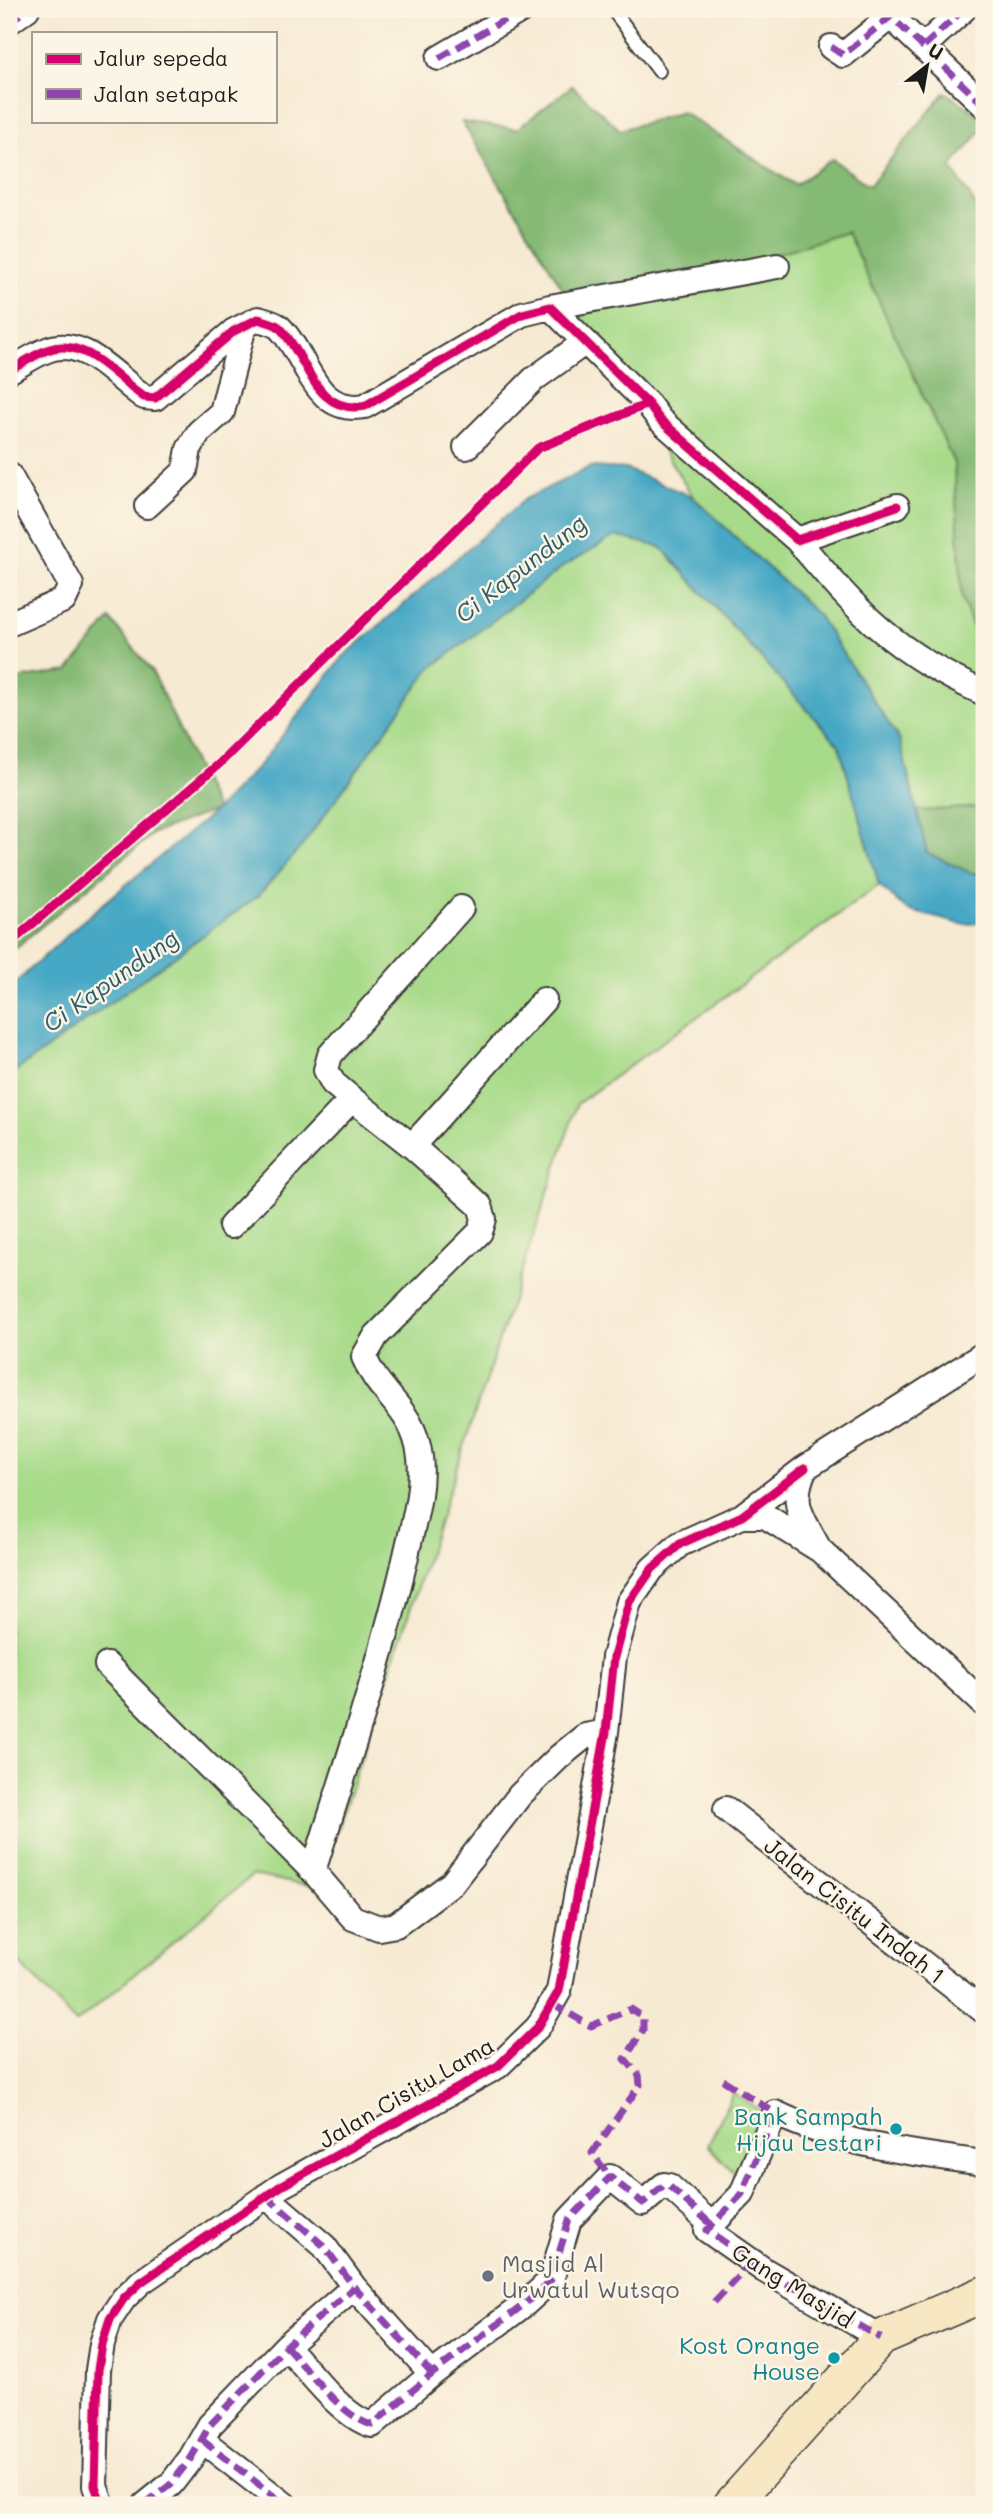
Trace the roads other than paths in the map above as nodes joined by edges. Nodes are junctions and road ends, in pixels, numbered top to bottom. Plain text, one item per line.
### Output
1 (27, 9) edge
2 (523, 9) edge
3 (612, 9) edge
4 (964, 9) edge
5 (886, 13) edge
6 (9, 22) edge
7 (924, 46) junction
8 (831, 47) dead end
9 (439, 58) dead end
10 (659, 71) dead end
11 (984, 104) edge
12 (777, 266) dead end
13 (550, 307) junction
14 (244, 326) junction
15 (584, 342) junction
16 (9, 371) edge
17 (466, 447) dead end
18 (9, 475) edge
19 (146, 506) dead end
20 (897, 506) dead end
21 (797, 540) junction
22 (9, 624) edge
23 (984, 693) edge
24 (461, 908) dead end
25 (544, 1000) dead end
26 (352, 1100) junction
27 (412, 1146) junction
28 (231, 1226) dead end
29 (984, 1354) edge
30 (805, 1468) junction
31 (742, 1516) junction
32 (820, 1550) junction
33 (107, 1665) dead end
34 (984, 1704) edge
35 (606, 1732) junction
36 (726, 1809) dead end
37 (313, 1871) junction
38 (984, 2011) edge
39 (984, 2163) edge
40 (266, 2196) junction
41 (709, 2227) junction
42 (355, 2287) junction
43 (984, 2294) edge
44 (881, 2338) junction
45 (286, 2346) junction
46 (432, 2374) junction
47 (202, 2440) junction
48 (102, 2505) edge
49 (145, 2505) edge
50 (285, 2505) edge
51 (731, 2505) edge

1 - 6 street
2 - 9 street
3 - 10 lane
4 - 7 street
5 - 7 street
5 - 8 street
7 - 11 street
12 - 13 street
13 - 14 street
13 - 15 street
14 - 16 street
14 - 19 street
15 - 17 street
15 - 21 street
18 - 22 street
20 - 21 street
21 - 23 street
24 - 26 street
25 - 27 street
26 - 27 street
26 - 28 street
27 - 37 street
29 - 30 street, Jalan Cisitu Lama
30 - 31 street, Jalan Cisitu Lama
30 - 32 street
31 - 32 street
31 - 35 street, Jalan Cisitu Lama
32 - 34 street
33 - 37 street
35 - 37 street
35 - 40 street, Jalan Cisitu Lama
36 - 38 street, Jalan Cisitu Indah 1
39 - 41 street
40 - 42 street
40 - 48 street, Jalan Cisitu Lama
41 - 44 street, Gang Masjid
41 - 46 street, Gang Masjid
42 - 45 street
42 - 46 street
43 - 44 street
44 - 51 street
45 - 46 street
45 - 47 street
47 - 49 street
47 - 50 street

